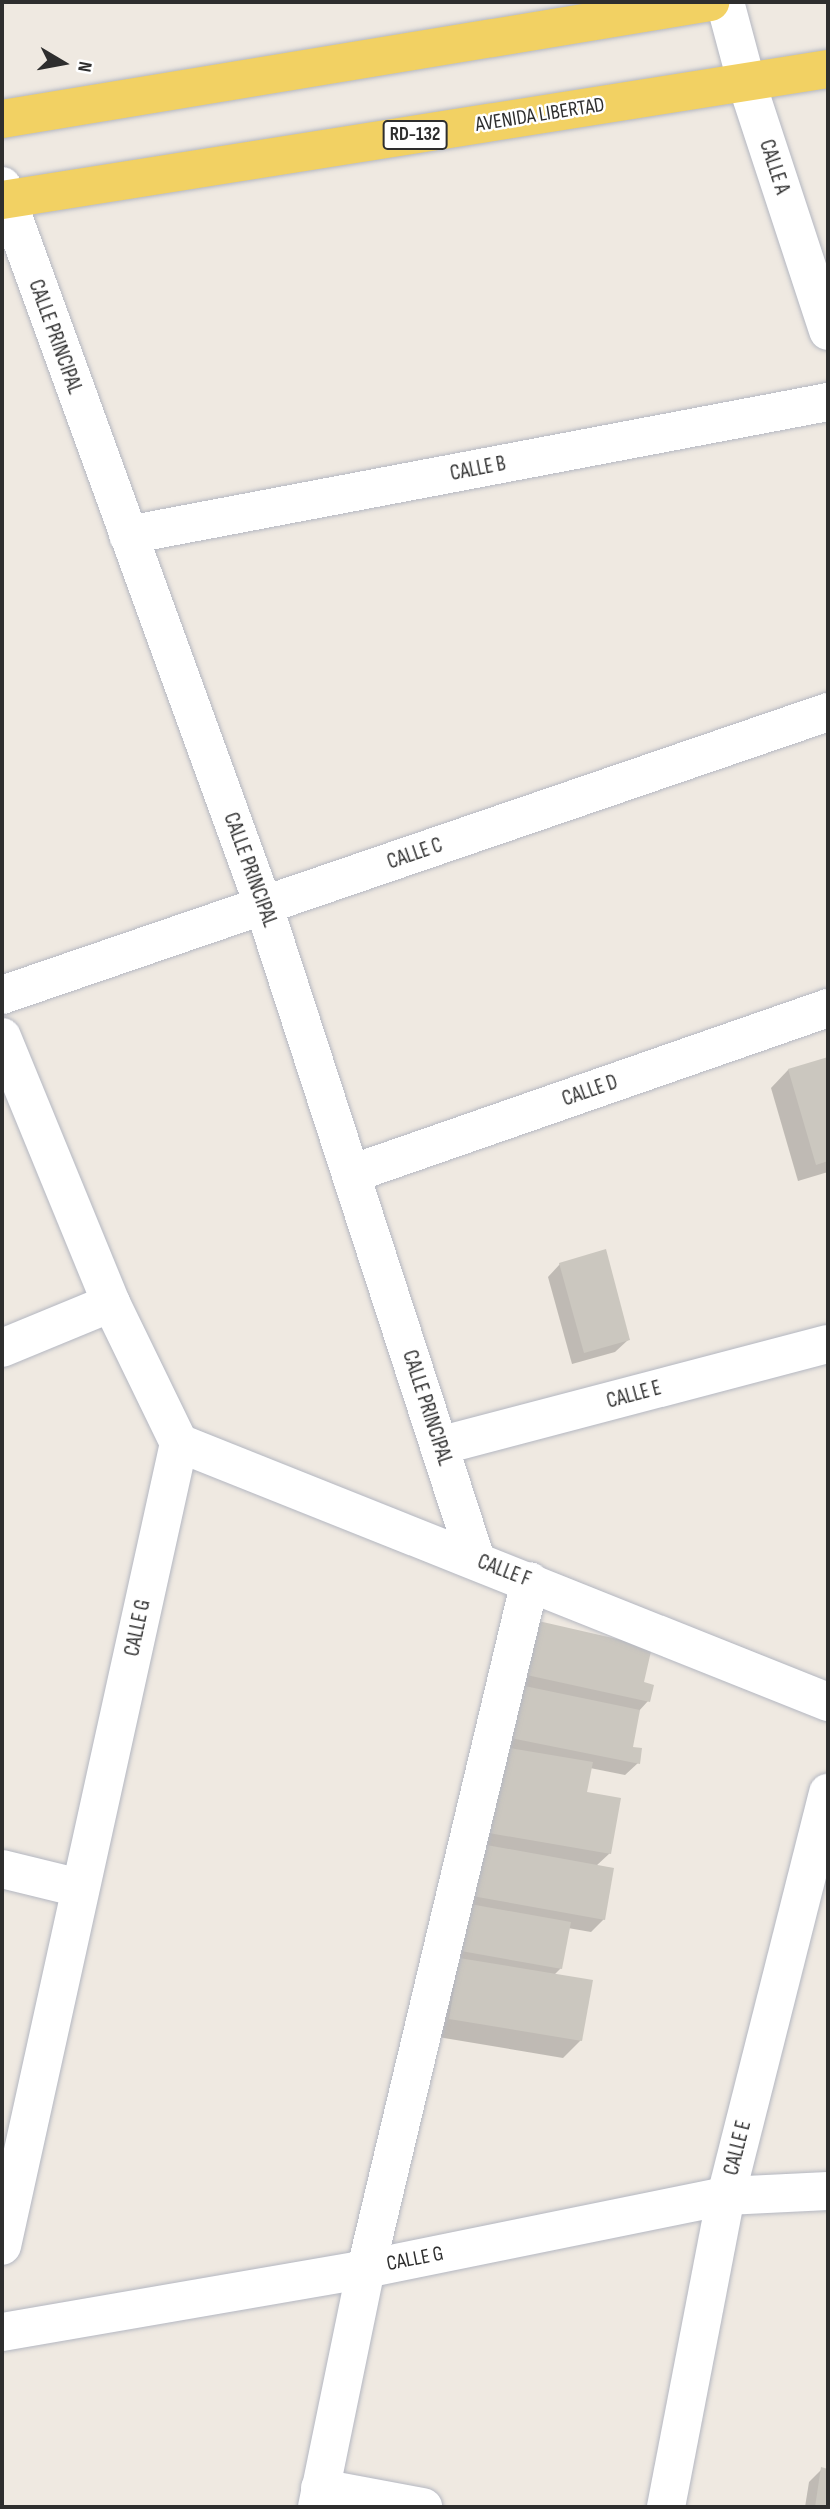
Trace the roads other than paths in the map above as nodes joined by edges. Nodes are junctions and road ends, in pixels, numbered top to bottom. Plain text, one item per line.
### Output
1 (710, 2) edge
2 (725, 2) edge
3 (828, 69) edge
4 (747, 84) junction
5 (2, 119) edge
6 (3, 195) edge
7 (828, 331) edge
8 (828, 402) edge
9 (128, 535) junction
10 (828, 712) edge
11 (264, 906) junction
12 (2, 995) edge
13 (828, 1008) edge
14 (2, 1037) edge
15 (351, 1174) junction
16 (111, 1303) junction
17 (828, 1344) edge
18 (2, 1348) edge
19 (178, 1443) junction
20 (439, 1447) junction
21 (476, 1560) junction
22 (530, 1581) junction
23 (828, 1702) edge
24 (828, 1793) edge
25 (2, 1869) edge
26 (80, 1888) junction
27 (828, 2191) edge
28 (726, 2196) junction
29 (2, 2246) edge
30 (366, 2269) junction
31 (2, 2332) edge
32 (318, 2498) edge
33 (423, 2507) edge
34 (666, 2507) edge

1 - 5 main road
2 - 4 street, CALLE A
3 - 4 main road, AVENIDA LIBERTAD / RD-132
4 - 6 main road, AVENIDA LIBERTAD / RD-132
4 - 7 street, CALLE A
6 - 9 street, CALLE PRINCIPAL
8 - 9 street, CALLE B
9 - 11 street, CALLE PRINCIPAL
10 - 11 street, CALLE C
11 - 12 street, CALLE C
11 - 15 street, CALLE PRINCIPAL
13 - 15 street, CALLE D
14 - 16 street
15 - 20 street, CALLE PRINCIPAL
16 - 18 street
16 - 19 street
17 - 20 street, CALLE E
19 - 21 street, CALLE F
19 - 26 street, CALLE G
20 - 21 street, CALLE PRINCIPAL
21 - 22 street, CALLE F
22 - 23 street, CALLE F
22 - 30 street
24 - 28 street, CALLE E
25 - 26 street
26 - 29 street, CALLE G
27 - 28 street, CALLE G
28 - 30 street, CALLE G
28 - 34 street, CALLE E
30 - 31 street, CALLE G
30 - 32 street
32 - 33 street

